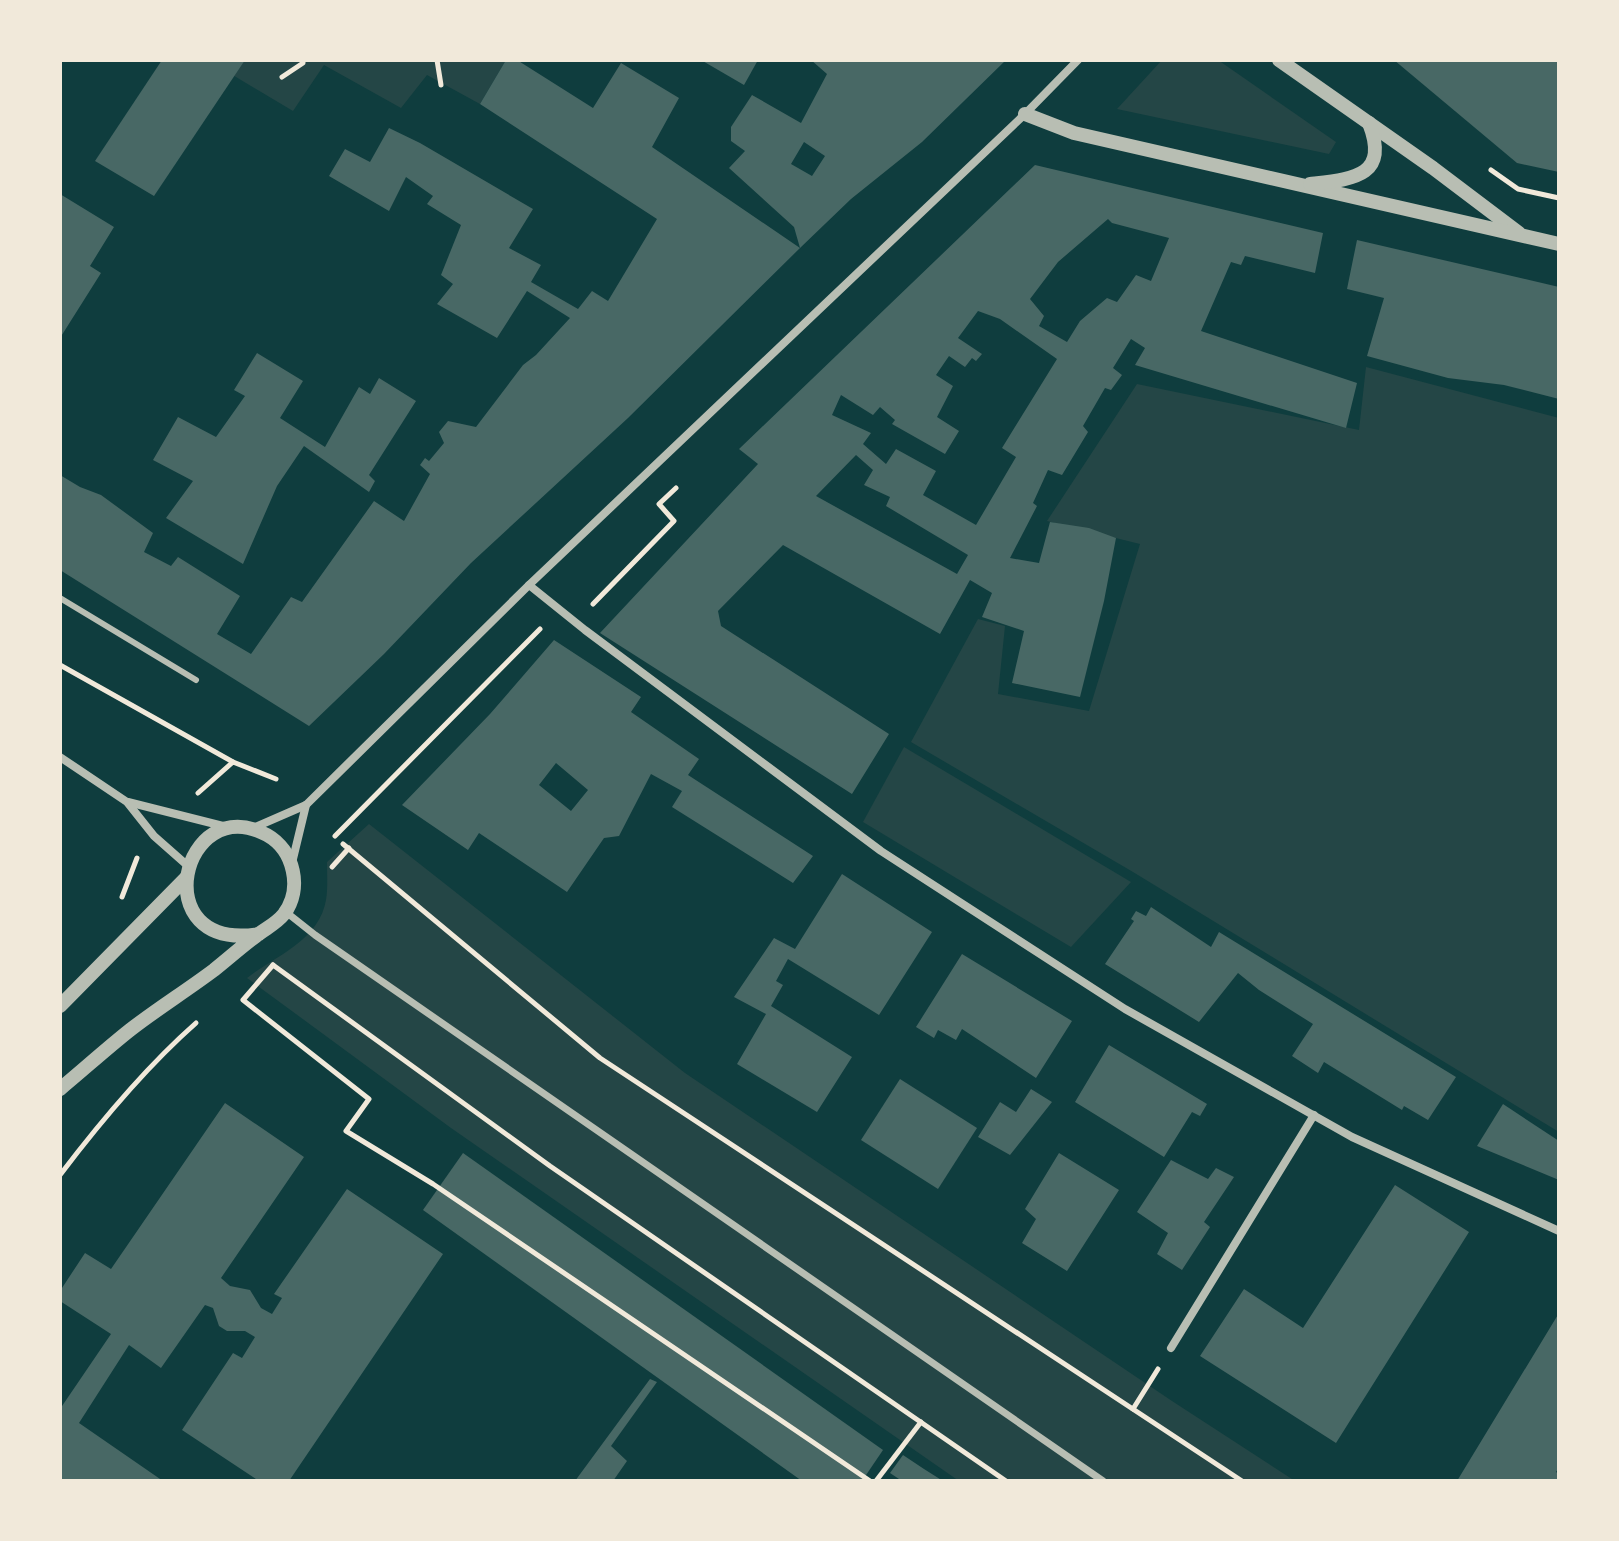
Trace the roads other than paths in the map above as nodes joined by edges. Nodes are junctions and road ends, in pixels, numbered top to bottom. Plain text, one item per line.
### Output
1 (1078, 60) edge
2 (1279, 60) edge
3 (1025, 114) junction
4 (1369, 123) junction
5 (1298, 185) junction
6 (1523, 236) junction
7 (1559, 244) edge
8 (529, 585) junction
9 (60, 598) edge
10 (196, 680) dead end
11 (60, 757) edge
12 (127, 802) junction
13 (306, 805) junction
14 (233, 828) junction
15 (251, 829) junction
16 (292, 864) junction
17 (187, 872) junction
18 (286, 912) junction
19 (259, 934) junction
20 (60, 1006) edge
21 (60, 1089) edge
22 (1314, 1115) junction
23 (1559, 1231) edge
24 (1171, 1348) road end
25 (1103, 1481) edge

1 - 3 street
2 - 4 street
3 - 5 street
3 - 8 street
4 - 5 street
4 - 6 street
5 - 6 street
6 - 7 street
8 - 13 street
8 - 22 street
9 - 10 lane
11 - 12 street
12 - 14 street
12 - 17 street
13 - 15 street
13 - 16 street
14 - 15 street
14 - 17 street
15 - 16 street
16 - 18 street
17 - 19 street
17 - 20 street
18 - 19 street
18 - 25 street
19 - 21 street
22 - 23 street
22 - 24 street

